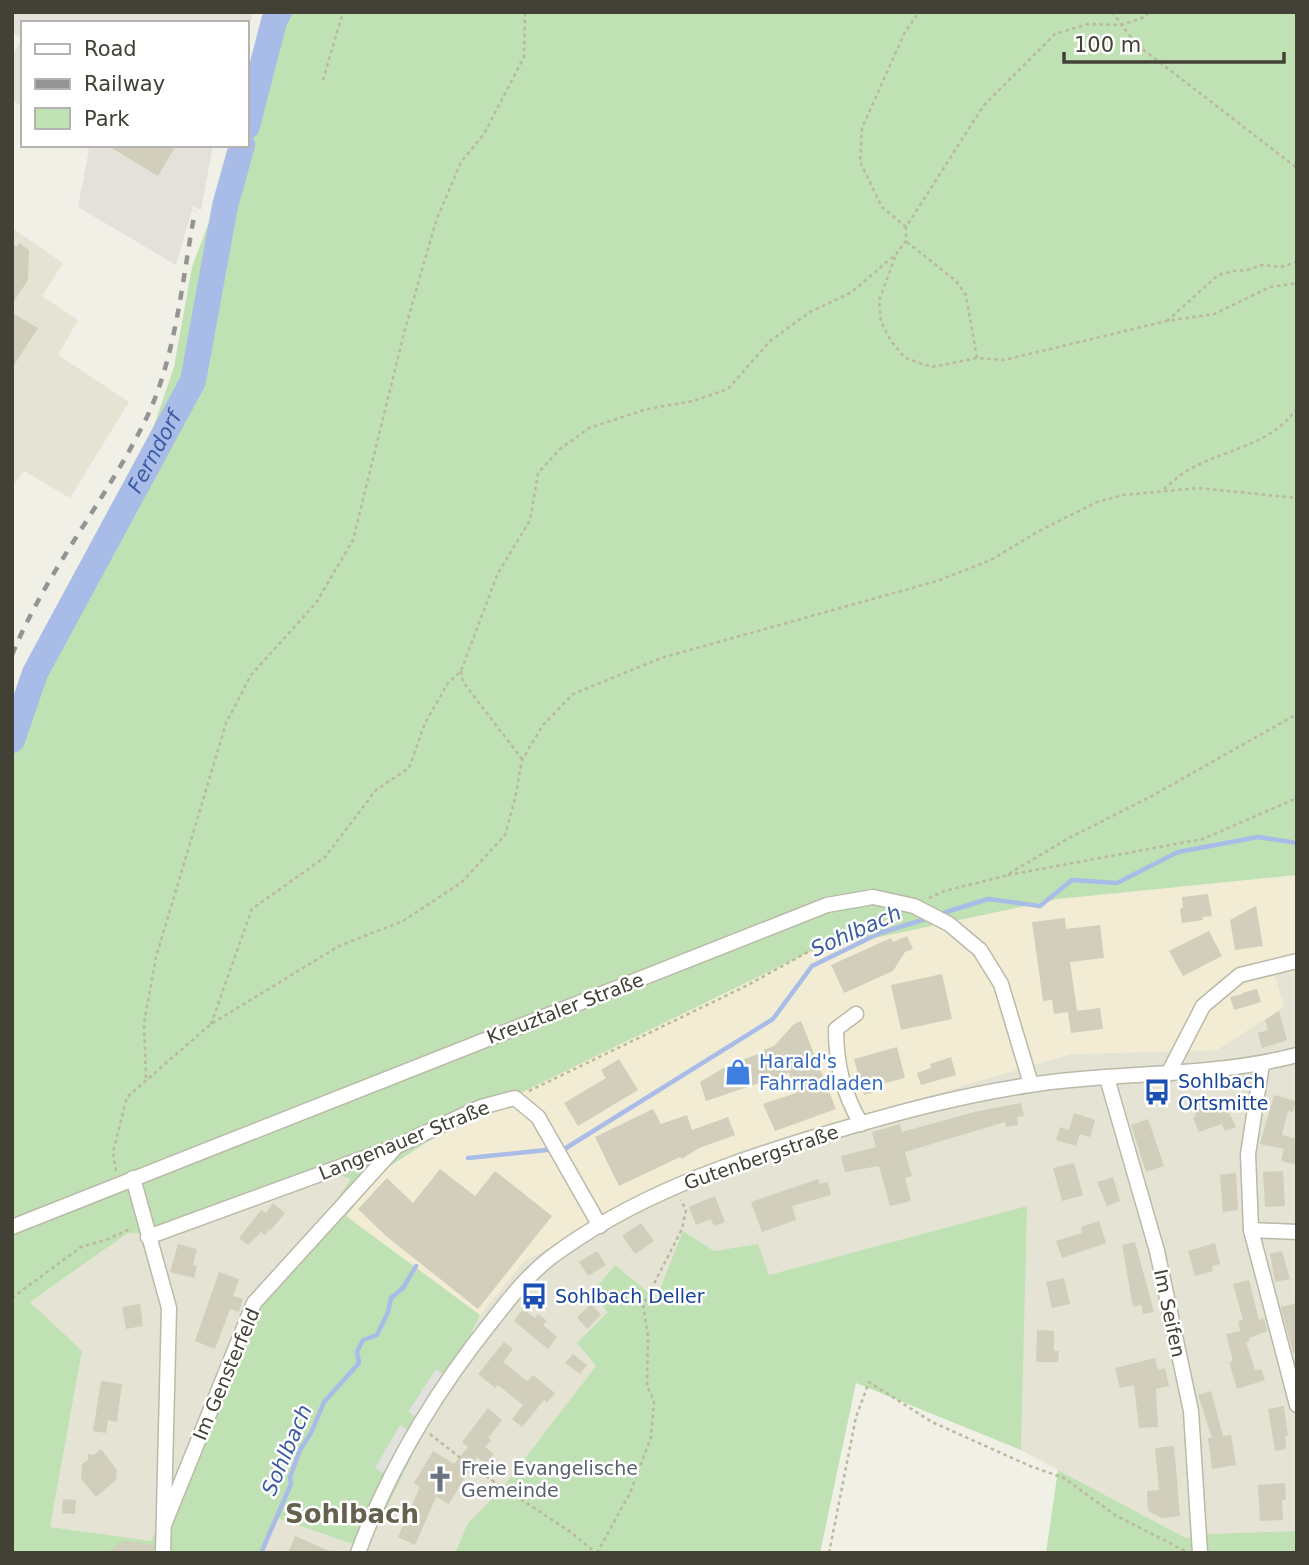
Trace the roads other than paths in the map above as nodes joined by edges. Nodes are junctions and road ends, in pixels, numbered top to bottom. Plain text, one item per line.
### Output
1 (1297, 961) edge
2 (856, 1014) dead end
3 (1297, 1055) edge
4 (1262, 1064) junction
5 (1168, 1074) junction
6 (1107, 1078) junction
7 (1031, 1084) junction
8 (860, 1124) junction
9 (397, 1146) junction
10 (133, 1178) junction
11 (600, 1226) junction
12 (12, 1227) edge
13 (146, 1230) junction
14 (1251, 1230) junction
15 (1297, 1232) edge
16 (1297, 1405) edge
17 (164, 1525) junction
18 (163, 1553) edge
19 (358, 1553) edge
20 (1200, 1553) edge

1 - 5 street
2 - 8 street
3 - 4 street, Gutenbergstraße
4 - 5 street, Gutenbergstraße
4 - 14 street
5 - 6 street, Gutenbergstraße
6 - 7 street, Gutenbergstraße
6 - 20 street, Im Seifen
7 - 8 street, Gutenbergstraße
7 - 10 street, Kreuztaler Straße, bridge
8 - 11 street, Gutenbergstraße
9 - 11 street, Langenauer Straße
9 - 13 street, Langenauer Straße
9 - 17 street, Im Gensterfeld
10 - 12 street, Kreuztaler Straße
10 - 13 street, Im Gensterfeld
11 - 19 street, Gutenbergstraße
13 - 17 street, Im Gensterfeld
14 - 15 street
14 - 16 street
17 - 18 street, Im Gensterfeld

